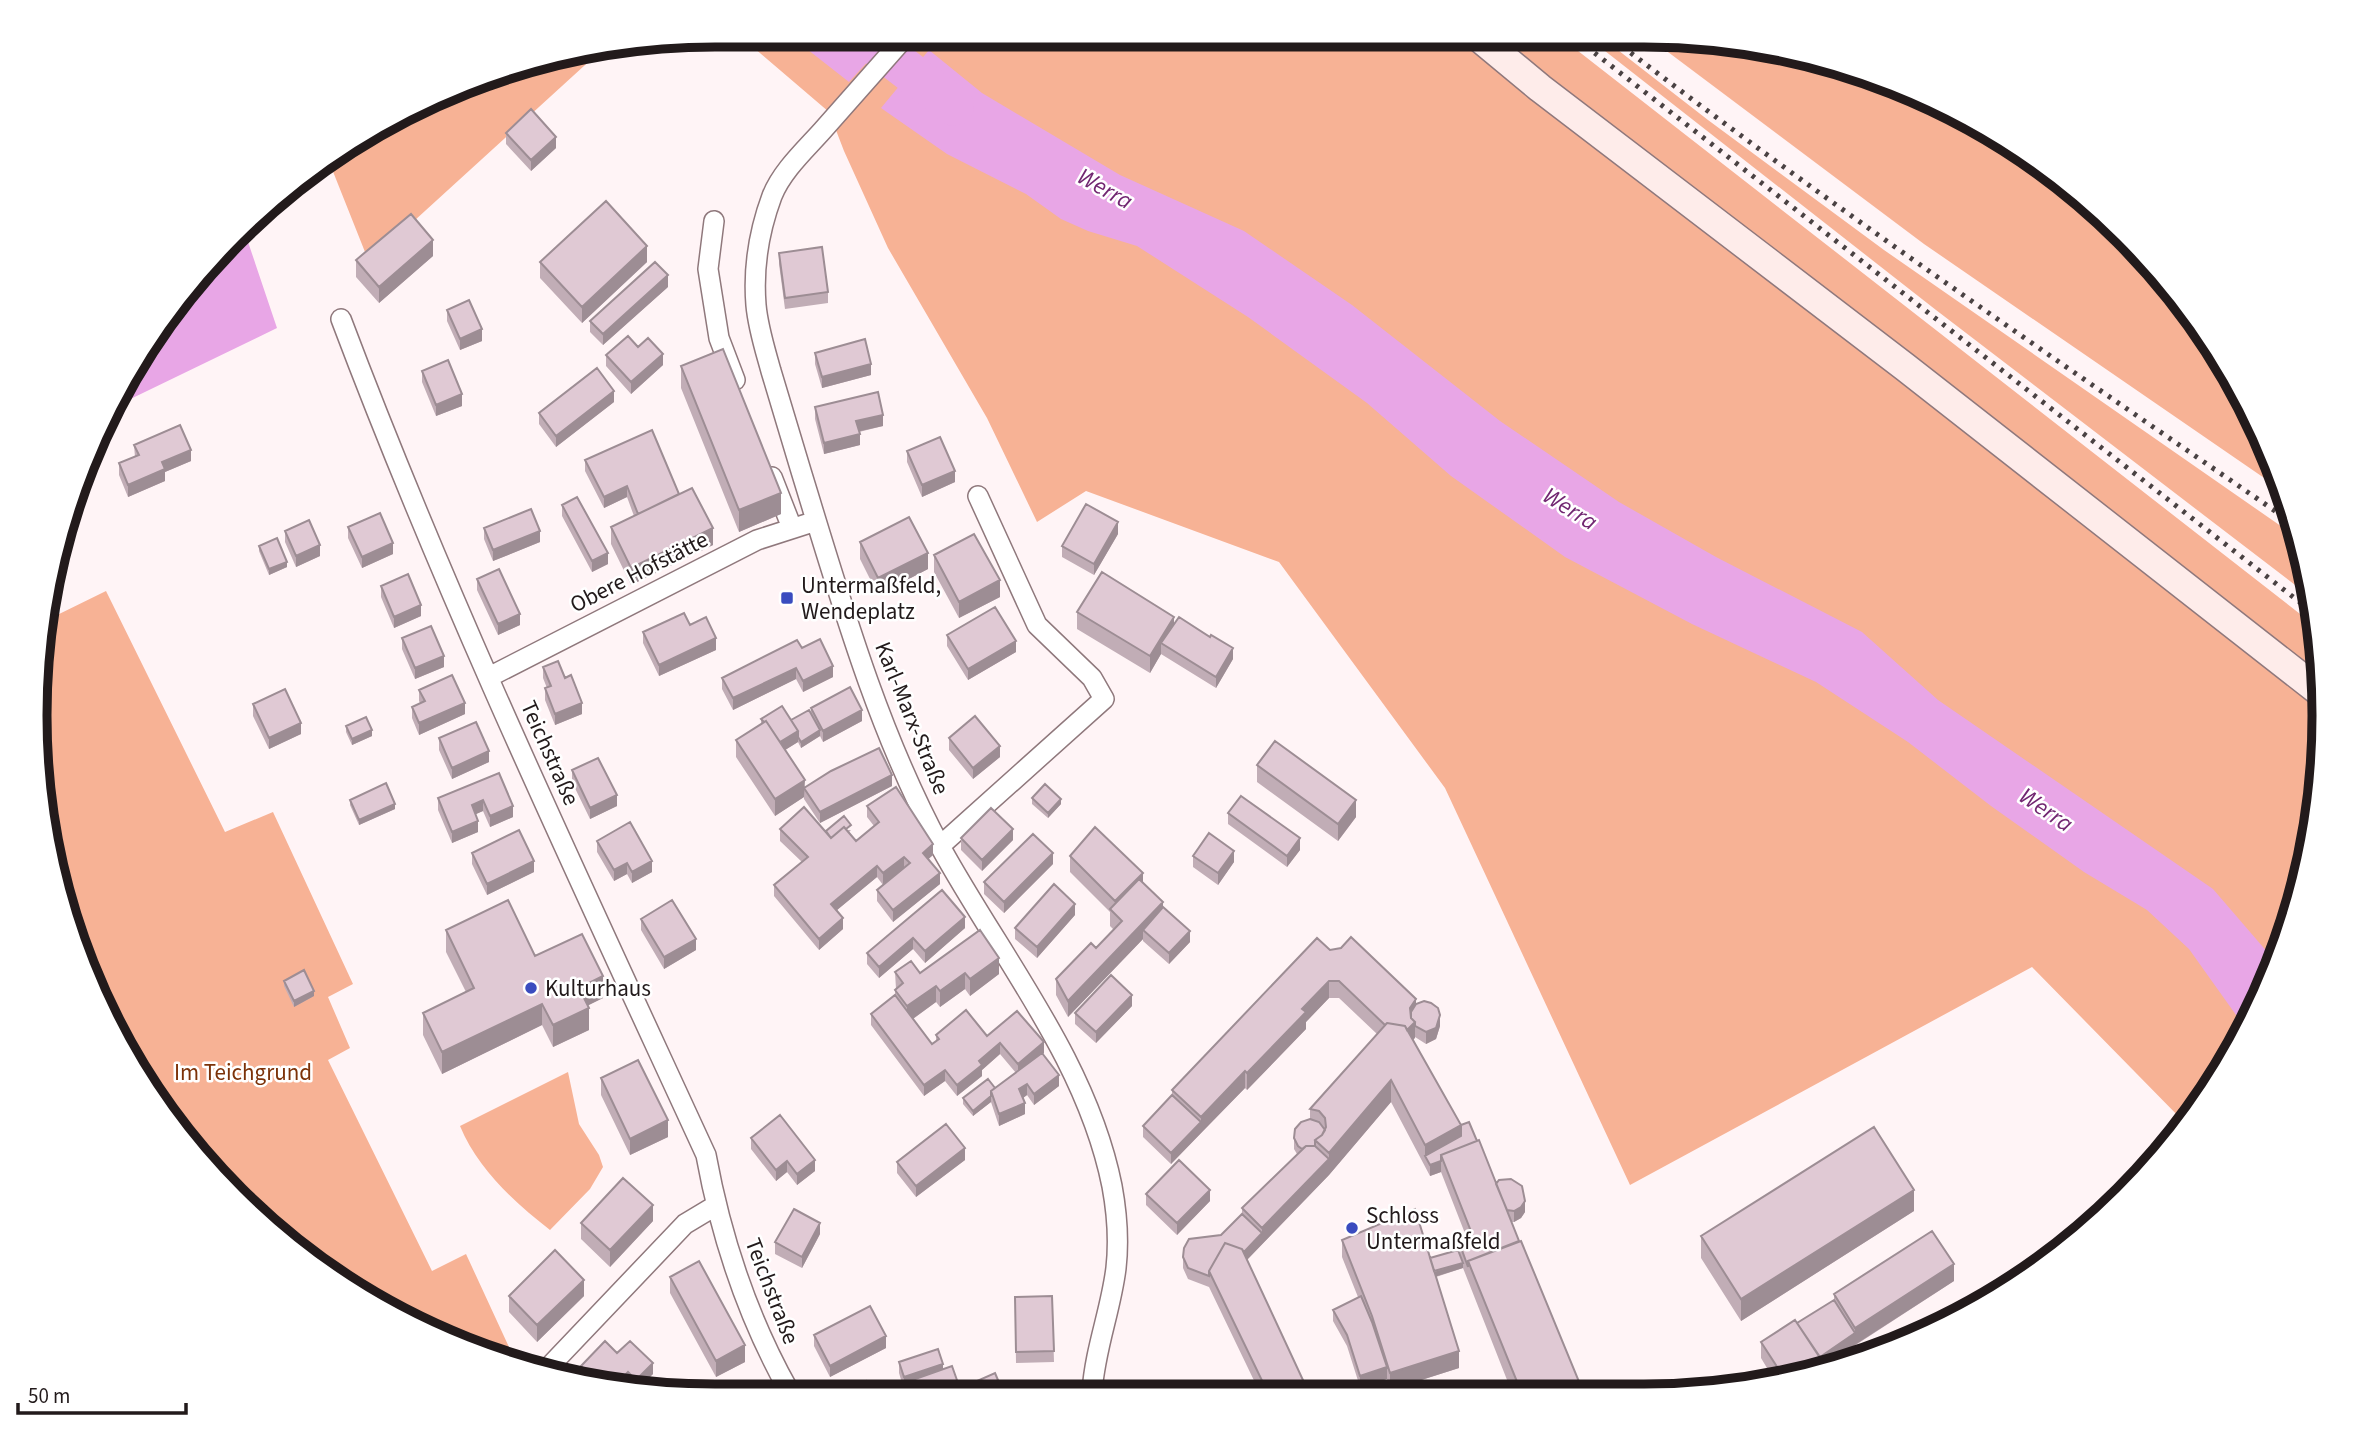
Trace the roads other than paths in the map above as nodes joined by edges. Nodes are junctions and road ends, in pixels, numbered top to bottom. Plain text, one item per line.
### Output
1 (896, 47) edge
2 (1491, 47) edge
3 (714, 221) dead end
4 (341, 319) dead end
5 (743, 402) edge
6 (768, 465) edge
7 (978, 496) dead end
8 (816, 521) junction
9 (792, 528) junction
10 (489, 677) junction
11 (2311, 685) edge
12 (940, 846) junction
13 (715, 1206) junction
14 (552, 1363) edge
15 (785, 1384) edge
16 (1093, 1384) edge

1 - 8 street, Karl-Marx-Straße
2 - 11 main road
3 - 5 street
4 - 10 street, Teichstraße
6 - 9 street
7 - 12 street
8 - 9 street, Obere Hofstätte
8 - 12 street, Karl-Marx-Straße
9 - 10 street, Obere Hofstätte
10 - 13 street, Teichstraße
12 - 16 street, Karl-Marx-Straße
13 - 14 street
13 - 15 street, Teichstraße

